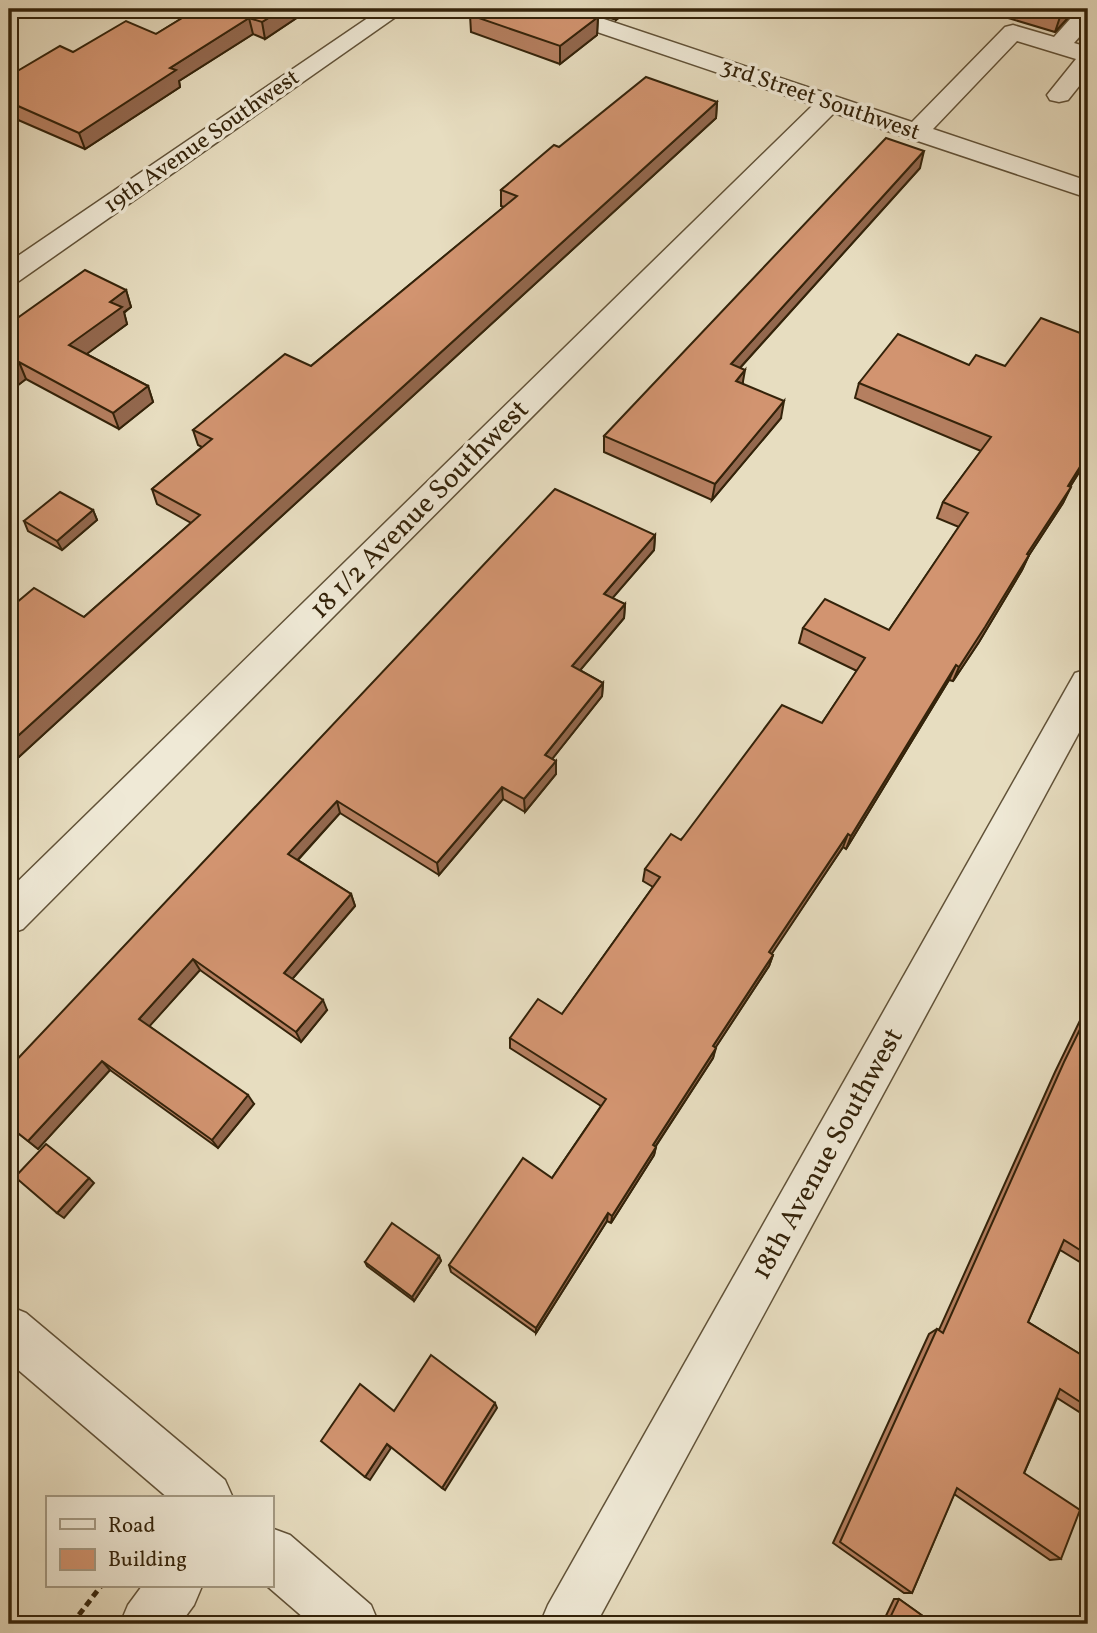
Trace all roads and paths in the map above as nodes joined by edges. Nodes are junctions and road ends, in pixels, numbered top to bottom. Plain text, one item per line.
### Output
1 (396, 9) edge
2 (552, 9) edge
3 (1088, 13) edge
4 (1059, 46) junction
5 (1088, 57) edge
6 (1059, 95) dead end
7 (831, 103) junction
8 (916, 132) junction
9 (1088, 190) edge
10 (9, 275) edge
11 (1088, 683) edge
12 (9, 916) edge
13 (9, 1330) edge
14 (205, 1496) edge
15 (273, 1557) edge
16 (99, 1588) edge
17 (174, 1588) edge
18 (72, 1624) edge
19 (148, 1624) edge
20 (352, 1624) edge
21 (567, 1624) edge

1 - 10 street, 19th Avenue Southwest
2 - 7 street, 3rd Street Southwest
3 - 4 street
4 - 5 street
4 - 8 street
5 - 6 street
7 - 8 street, 3rd Street Southwest
7 - 12 street, 18 1/2 Avenue Southwest
8 - 9 street, 3rd Street Southwest
11 - 21 street, 18th Avenue Southwest
13 - 14 street
15 - 20 street
16 - 18 path
17 - 19 street

